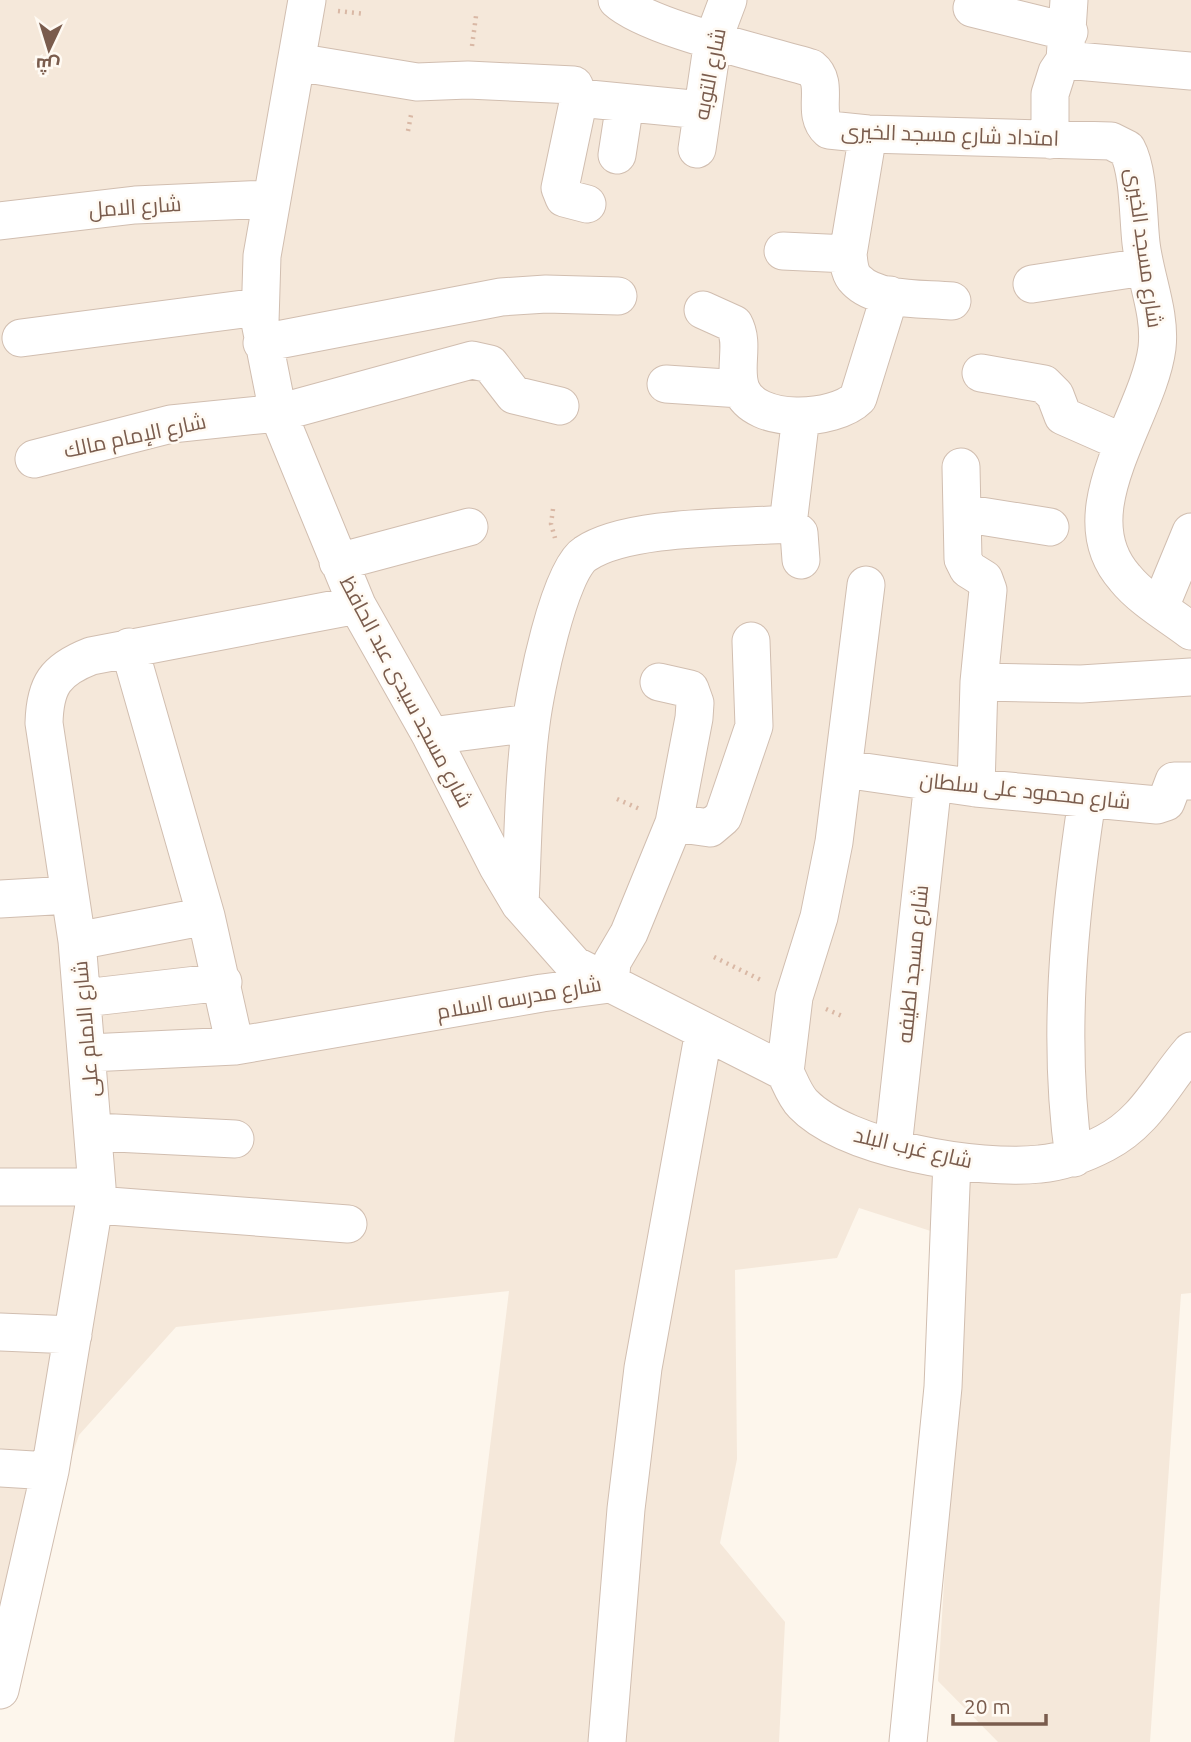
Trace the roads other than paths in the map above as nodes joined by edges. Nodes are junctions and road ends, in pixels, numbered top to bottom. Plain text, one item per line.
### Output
1 (307, 0) edge
2 (617, 0) edge
3 (728, 0) edge
4 (972, 8) dead end
5 (1068, 31) edge
6 (713, 40) junction
7 (296, 62) junction
8 (1191, 71) edge
9 (579, 98) junction
10 (625, 103) junction
11 (702, 110) junction
12 (868, 134) junction
13 (1050, 140) junction
14 (697, 149) dead end
15 (617, 155) dead end
16 (1130, 155) joint
17 (270, 199) junction
18 (587, 204) dead end
19 (0, 221) edge
20 (783, 251) dead end
21 (848, 254) junction
22 (1144, 267) junction
23 (1032, 284) dead end
24 (890, 295) junction
25 (618, 296) dead end
26 (952, 300) dead end
27 (260, 307) junction
28 (703, 310) dead end
29 (421, 313) junction
30 (21, 338) dead end
31 (262, 343) junction
32 (425, 373) junction
33 (982, 373) dead end
34 (666, 384) dead end
35 (741, 389) junction
36 (560, 406) dead end
37 (278, 413) junction
38 (801, 416) junction
39 (1122, 442) junction
40 (34, 459) dead end
41 (961, 467) dead end
42 (962, 513) junction
43 (788, 524) junction
44 (469, 527) dead end
45 (1050, 527) dead end
46 (1191, 532) edge
47 (801, 560) dead end
48 (338, 562) junction
49 (866, 584) dead end
50 (357, 605) junction
51 (1160, 607) junction
52 (1191, 631) edge
53 (751, 641) dead end
54 (129, 647) junction
55 (1191, 677) edge
56 (659, 682) dead end
57 (979, 682) junction
58 (531, 723) junction
59 (431, 736) junction
60 (844, 769) junction
61 (1191, 781) edge
62 (933, 782) junction
63 (975, 788) junction
64 (1087, 800) junction
65 (674, 823) junction
66 (70, 895) junction
67 (0, 900) edge
68 (520, 904) junction
69 (206, 916) junction
70 (78, 941) junction
71 (223, 982) junction
72 (610, 984) junction
73 (84, 998) junction
74 (704, 1031) junction
75 (235, 1046) junction
76 (1191, 1051) edge
77 (89, 1053) junction
78 (785, 1072) junction
79 (95, 1132) junction
80 (235, 1139) dead end
81 (893, 1147) junction
82 (1074, 1158) junction
83 (952, 1161) junction
84 (0, 1187) edge
85 (97, 1196) junction
86 (348, 1224) dead end
87 (0, 1332) edge
88 (74, 1335) junction
89 (0, 1468) edge
90 (50, 1471) junction
91 (13, 1575) edge
92 (0, 1690) edge
93 (607, 1742) edge
94 (908, 1742) edge

1 - 7 street, شارع مسجد سيدى عبد الحافظ
2 - 6 street, امتداد شارع مسجد الخيرى
3 - 6 street, شارع التوبه
4 - 5 street
5 - 8 street
5 - 13 street
6 - 11 street, شارع التوبه
6 - 12 street, امتداد شارع مسجد الخيرى
7 - 9 street
7 - 17 street, شارع مسجد سيدى عبد الحافظ
9 - 10 street
9 - 18 street
10 - 11 street
10 - 15 street
11 - 14 street, شارع التوبه
12 - 13 street, امتداد شارع مسجد الخيرى
12 - 21 street
13 - 16 street, امتداد شارع مسجد الخيرى
16 - 22 street, شارع مسجد الخيرى
17 - 19 street, شارع الامل
17 - 27 street, شارع مسجد سيدى عبد الحافظ
20 - 21 street
21 - 24 street
22 - 23 street
22 - 39 street, شارع مسجد الخيرى
24 - 26 street
24 - 38 street
25 - 29 street
27 - 30 street
27 - 31 street, شارع مسجد سيدى عبد الحافظ
28 - 35 street
29 - 31 street
29 - 32 street
31 - 37 street, شارع مسجد سيدى عبد الحافظ
32 - 36 street, شارع الإمام مالك
32 - 37 street, شارع الإمام مالك
33 - 39 street
34 - 35 street
35 - 38 street
37 - 40 street, شارع الإمام مالك
37 - 48 street, شارع مسجد سيدى عبد الحافظ
38 - 43 street
39 - 51 street, شارع مسجد الخيرى
41 - 42 street
42 - 45 street
42 - 57 street
43 - 47 street
43 - 58 street
44 - 48 street
46 - 51 street
48 - 50 street, شارع مسجد سيدى عبد الحافظ
49 - 60 street
50 - 54 street, شارع الامام على
50 - 59 street, شارع مسجد سيدى عبد الحافظ
51 - 52 street, شارع مسجد الخيرى
53 - 65 street
54 - 66 street, شارع الامام على
54 - 69 street
55 - 57 street
56 - 65 street, شارع مدرسه السلام
57 - 63 street
58 - 59 street
58 - 68 street
59 - 68 street, شارع مسجد سيدى عبد الحافظ
60 - 62 street, شارع محمود على سلطان
60 - 78 street
61 - 64 street, شارع محمود على سلطان
62 - 63 street, شارع محمود على سلطان
62 - 81 street, شارع مسجد لطيفه
63 - 64 street, شارع محمود على سلطان
64 - 82 street
65 - 72 street, شارع مدرسه السلام
66 - 67 street
66 - 70 street, شارع الامام على
68 - 72 street, شارع مسجد سيدى عبد الحافظ
69 - 70 street
69 - 71 street
70 - 73 street, شارع الامام على
71 - 73 street
71 - 75 street
72 - 74 street, شارع مسجد سيدى عبد الحافظ
72 - 75 street, شارع مدرسه السلام
73 - 77 street, شارع الامام على
74 - 78 street, شارع مسجد سيدى عبد الحافظ
74 - 93 street
75 - 77 street, شارع مدرسه السلام
76 - 82 street, شارع غرب البلد
77 - 79 street, شارع الامام على
78 - 81 street, شارع غرب البلد
79 - 80 street
79 - 85 street, شارع الامام على
81 - 83 street, شارع غرب البلد
82 - 83 street, شارع غرب البلد
83 - 94 street
84 - 85 street
85 - 86 street
85 - 88 street, شارع الامام على
87 - 88 street
88 - 90 street, شارع الامام على
89 - 90 street
90 - 91 street, شارع الامام على
91 - 92 street, شارع الامام على

